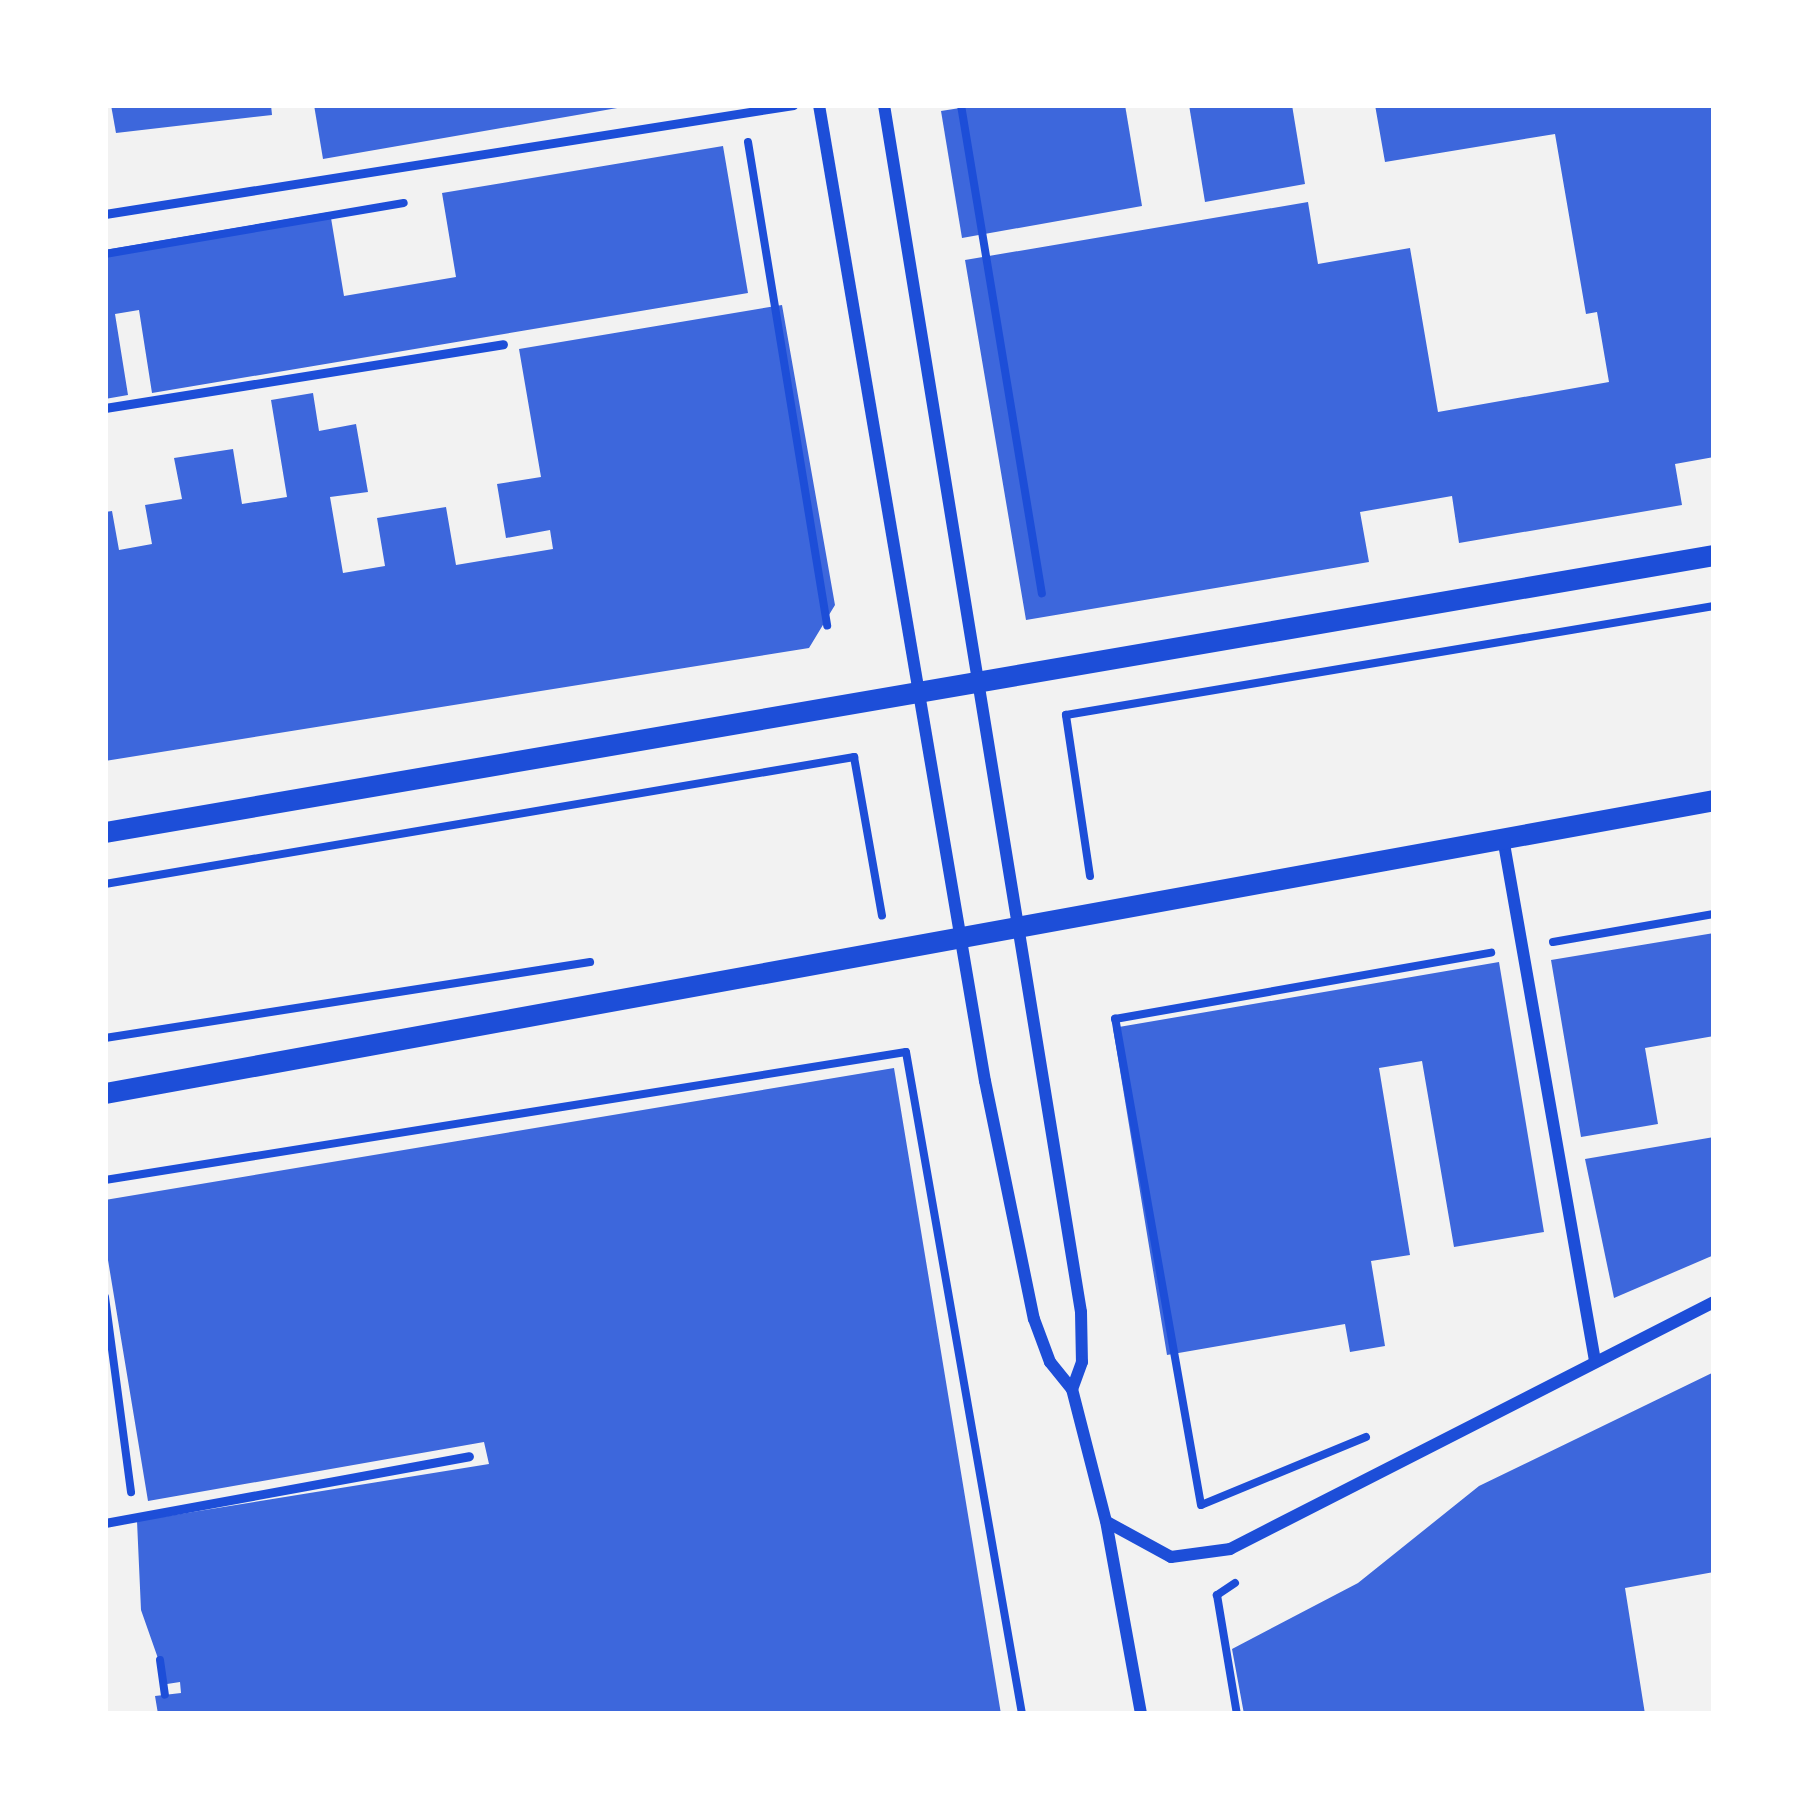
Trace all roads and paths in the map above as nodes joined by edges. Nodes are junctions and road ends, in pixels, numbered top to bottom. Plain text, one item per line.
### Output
1 (793, 105) edge
2 (819, 105) edge
3 (884, 105) edge
4 (961, 105) edge
5 (743, 110) junction
6 (105, 214) edge
7 (502, 344) dead end
8 (105, 408) edge
9 (1714, 555) edge
10 (1042, 593) dead end
11 (1714, 606) edge
12 (827, 626) dead end
13 (979, 683) junction
14 (920, 692) junction
15 (1714, 800) edge
16 (105, 832) edge
17 (1503, 838) junction
18 (1090, 880) dead end
19 (105, 884) edge
20 (902, 912) dead end
21 (1714, 914) edge
22 (882, 916) junction
23 (859, 920) dead end
24 (1019, 927) junction
25 (961, 938) junction
26 (1516, 948) junction
27 (599, 960) dead end
28 (105, 1038) edge
29 (105, 1093) edge
30 (105, 1180) edge
31 (105, 1297) edge
32 (1714, 1302) edge
33 (1595, 1361) junction
34 (1072, 1389) junction
35 (469, 1456) dead end
36 (1236, 1496) dead end
37 (134, 1519) junction
38 (1106, 1521) junction
39 (105, 1523) edge
40 (1230, 1586) dead end
41 (160, 1660) dead end
42 (165, 1695) dead end
43 (1022, 1714) edge
44 (1141, 1714) edge
45 (1237, 1714) edge

1 - 5 lane
2 - 14 street
3 - 13 street
4 - 10 path
5 - 6 lane
5 - 12 path
7 - 8 lane
9 - 13 street
11 - 18 path
13 - 14 street
13 - 24 street
14 - 16 street
14 - 25 street
15 - 17 street
17 - 24 street
17 - 26 street
19 - 22 path
20 - 22 path
21 - 26 path
22 - 23 path
24 - 25 street
24 - 34 street
25 - 29 street
25 - 34 street
26 - 33 street
26 - 36 path
27 - 28 path
30 - 43 path
31 - 37 path
32 - 33 street
33 - 38 street
34 - 38 street
35 - 37 lane
37 - 39 lane
38 - 44 street
40 - 45 path
41 - 42 path

